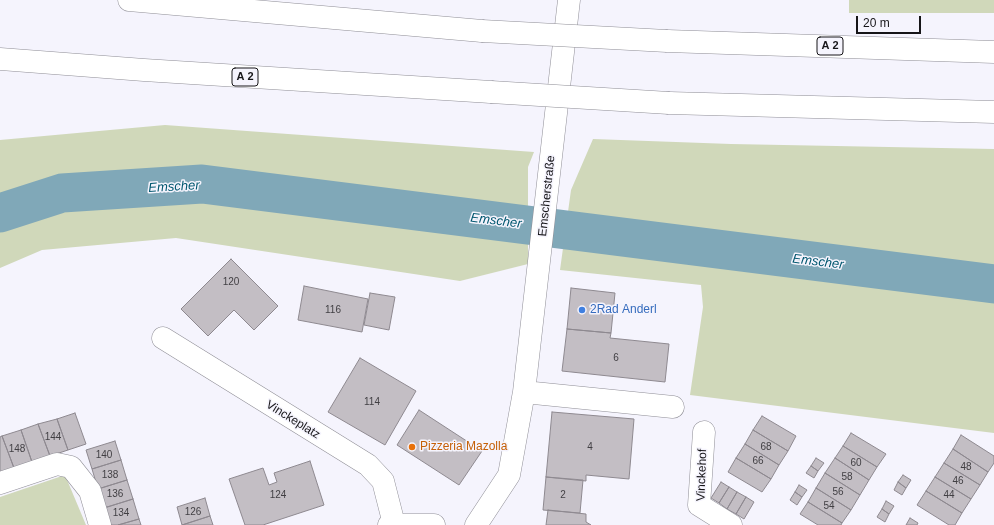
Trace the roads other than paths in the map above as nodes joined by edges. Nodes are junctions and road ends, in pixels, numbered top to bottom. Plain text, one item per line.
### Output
1 (129, 0) edge
2 (569, 0) edge
3 (994, 52) edge
4 (0, 59) edge
5 (994, 112) edge
6 (163, 338) dead end
7 (524, 392) junction
8 (673, 407) dead end
9 (704, 432) dead end
10 (0, 483) edge
11 (100, 525) edge
12 (392, 525) edge
13 (434, 525) edge
14 (476, 525) edge
15 (731, 525) edge

1 - 3 main road, A 2, bridge
2 - 7 main road, Emscherstraße
4 - 5 main road, A 2, bridge
6 - 12 main road, Vinckeplatz
7 - 8 main road
7 - 14 main road, Emscherstraße
9 - 15 main road, Vinckehof
10 - 11 main road
12 - 13 main road

